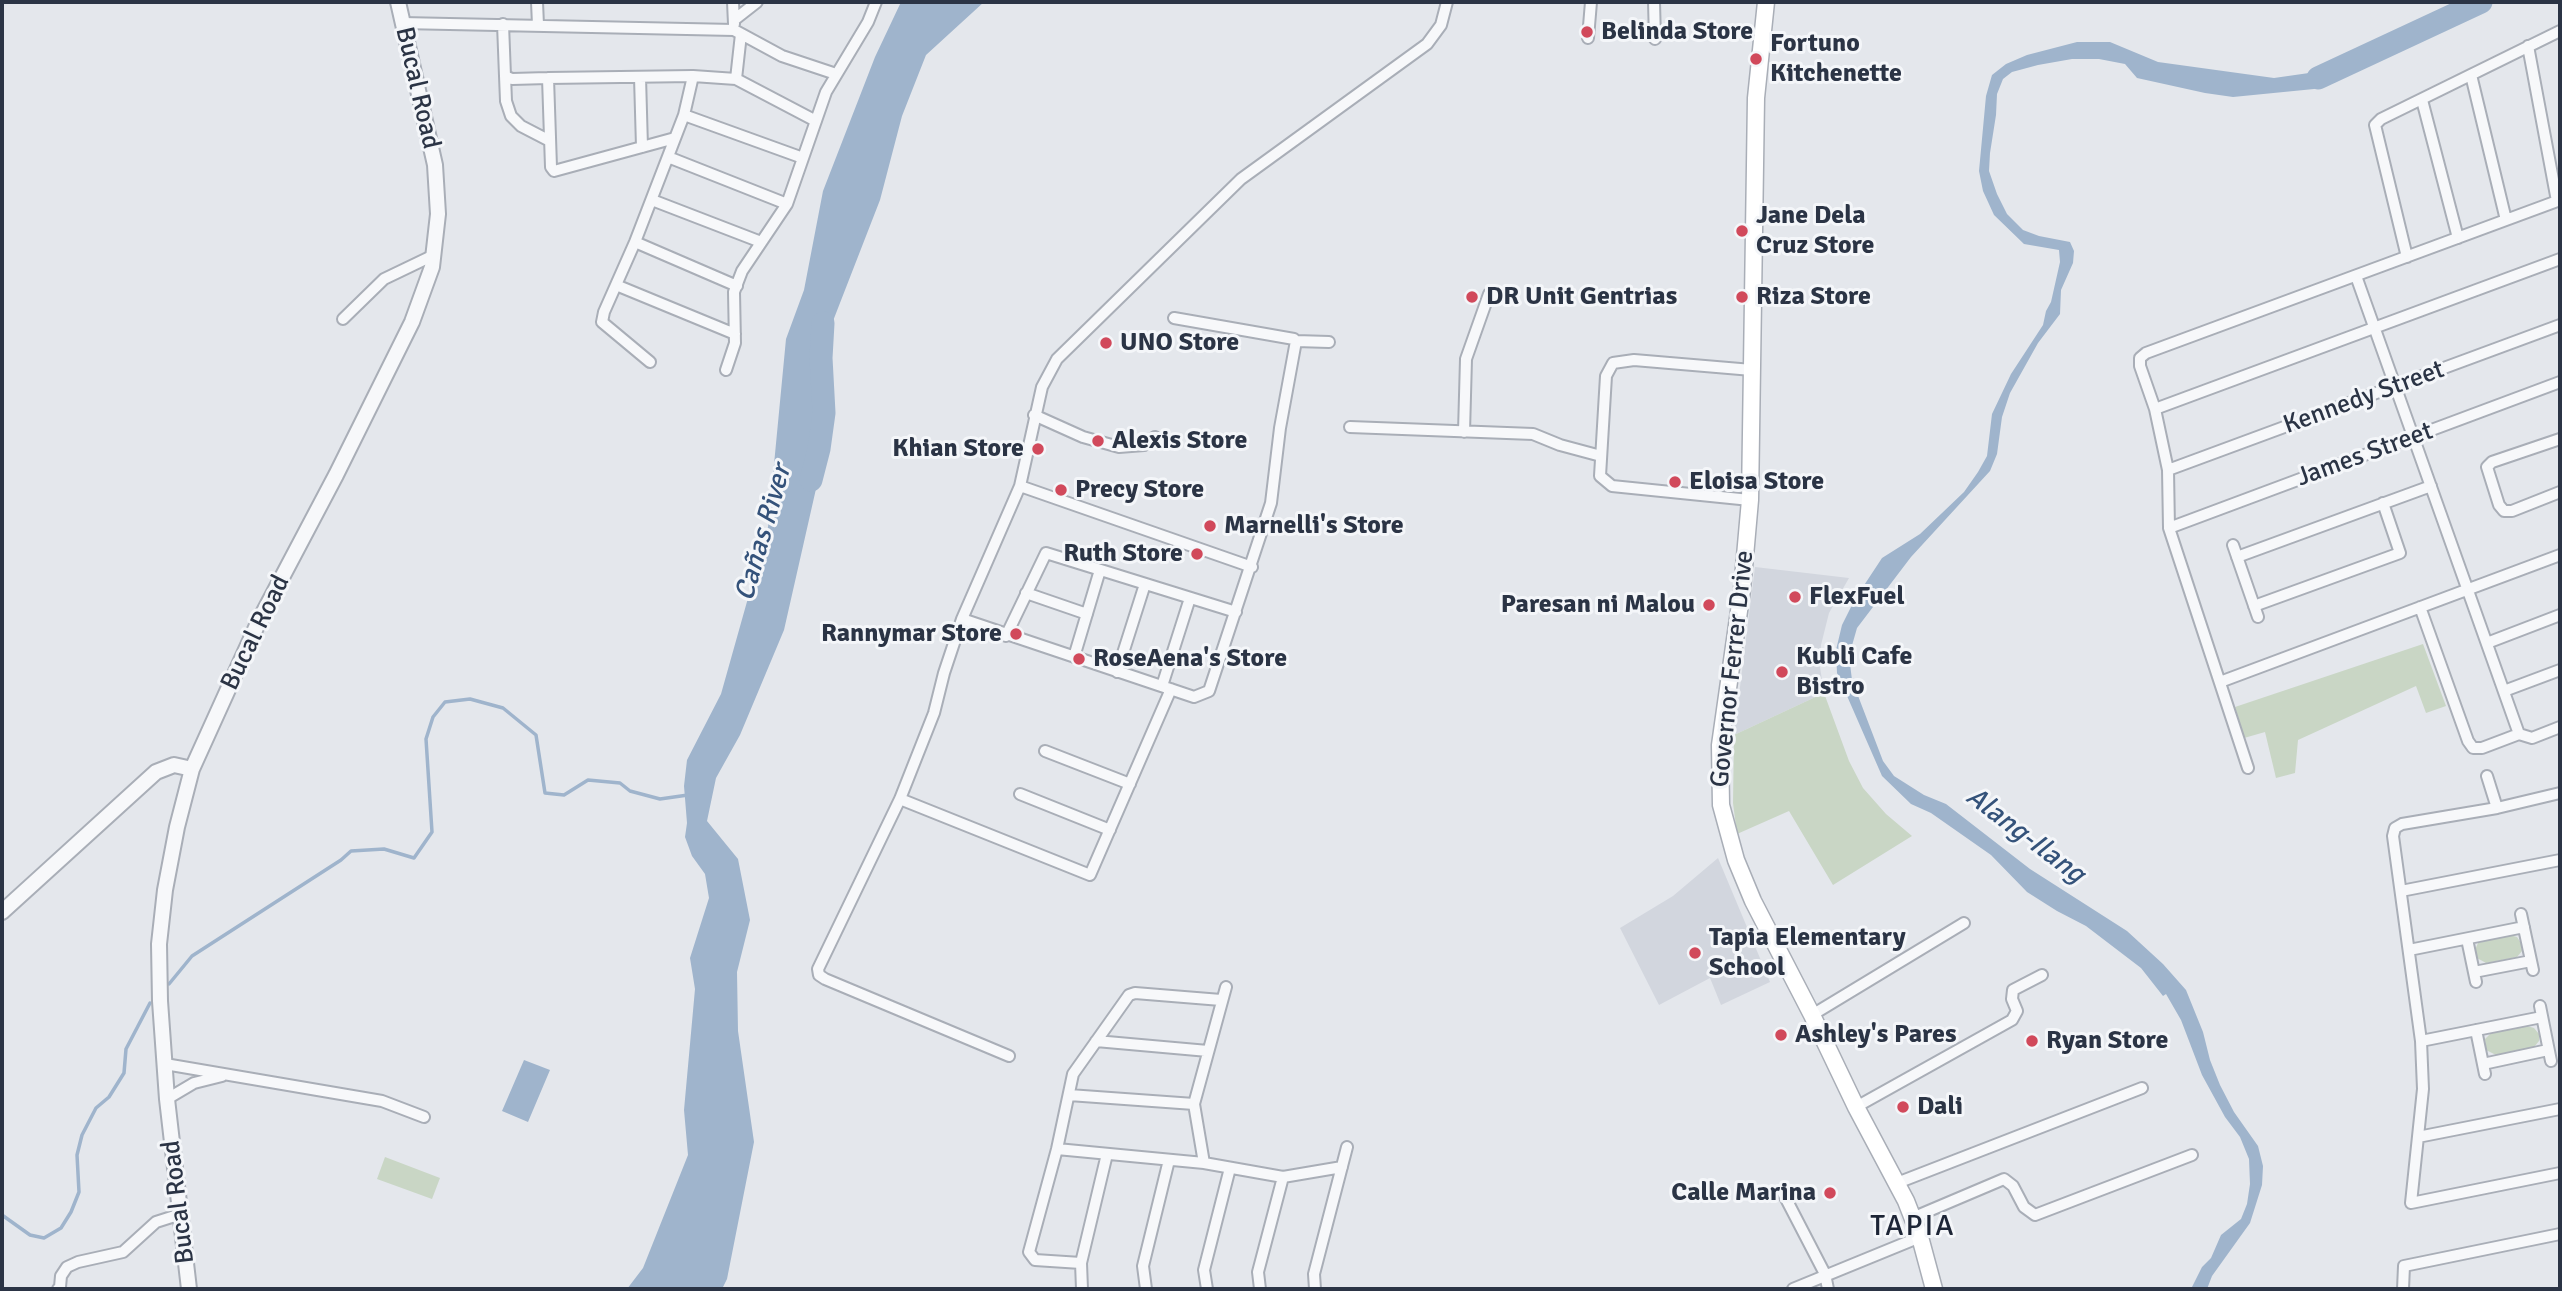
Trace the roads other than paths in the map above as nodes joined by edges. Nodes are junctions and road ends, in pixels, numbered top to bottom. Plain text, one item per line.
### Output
1 (398, 2) edge
2 (537, 2) edge
3 (733, 2) edge
4 (757, 2) edge
5 (876, 2) edge
6 (1447, 2) edge
7 (1591, 2) edge
8 (1654, 2) edge
9 (1766, 2) edge
10 (402, 23) junction
11 (503, 24) junction
12 (538, 25) junction
13 (736, 28) junction
14 (2560, 31) edge
15 (1588, 38) dead end
16 (1655, 39) dead end
17 (2528, 46) junction
18 (836, 74) junction
19 (2471, 75) junction
20 (505, 76) junction
21 (693, 76) junction
22 (640, 77) junction
23 (548, 78) junction
24 (736, 79) junction
25 (2423, 100) junction
26 (684, 115) junction
27 (816, 121) junction
28 (675, 138) junction
29 (550, 141) junction
30 (642, 147) junction
31 (668, 157) junction
32 (803, 158) junction
33 (652, 200) junction
34 (2559, 201) edge
35 (787, 204) junction
36 (2507, 220) junction
37 (2458, 238) junction
38 (635, 242) junction
39 (761, 242) junction
40 (434, 255) junction
41 (2407, 257) junction
42 (2560, 260) edge
43 (2356, 276) junction
44 (616, 285) junction
45 (737, 286) junction
46 (1489, 294) dead end
47 (1174, 318) dead end
48 (344, 319) dead end
49 (2560, 326) edge
50 (2374, 328) junction
51 (735, 334) junction
52 (1296, 341) junction
53 (1329, 342) dead end
54 (650, 362) dead end
55 (726, 370) dead end
56 (1752, 370) junction
57 (2560, 382) edge
58 (2395, 387) junction
59 (2155, 409) junction
60 (1034, 415) junction
61 (1350, 427) dead end
62 (1464, 432) junction
63 (1155, 437) dead end
64 (2413, 437) junction
65 (2560, 439) edge
66 (1601, 456) junction
67 (2168, 470) junction
68 (1020, 486) junction
69 (2431, 486) junction
70 (2560, 492) edge
71 (1750, 500) junction
72 (2383, 503) junction
73 (2169, 528) junction
74 (2233, 545) dead end
75 (2560, 555) edge
76 (2236, 557) junction
77 (1252, 567) junction
78 (1100, 570) junction
79 (1145, 584) junction
80 (2468, 589) junction
81 (1026, 593) junction
82 (1190, 598) junction
83 (2420, 607) junction
84 (1236, 612) junction
85 (1087, 614) junction
86 (2560, 615) edge
87 (962, 619) junction
88 (1006, 636) junction
89 (2487, 643) junction
90 (1074, 657) junction
91 (2560, 670) edge
92 (1117, 672) junction
93 (2220, 682) junction
94 (1166, 688) junction
95 (2504, 691) junction
96 (2560, 727) edge
97 (2519, 734) junction
98 (1045, 751) dead end
99 (2248, 768) dead end
100 (192, 769) junction
101 (2487, 776) dead end
102 (1130, 784) junction
103 (2560, 793) edge
104 (1020, 794) dead end
105 (900, 799) junction
106 (2497, 808) junction
107 (1110, 830) junction
108 (2560, 860) edge
109 (2401, 891) junction
110 (2, 912) edge
111 (2521, 914) dead end
112 (1964, 923) dead end
113 (2524, 928) junction
114 (2467, 939) junction
115 (2409, 950) junction
116 (2042, 975) dead end
117 (1226, 987) dead end
118 (1221, 1000) junction
119 (1812, 1015) junction
120 (2476, 1031) junction
121 (1096, 1041) junction
122 (2421, 1041) junction
123 (1208, 1051) junction
124 (1009, 1056) dead end
125 (164, 1064) junction
126 (228, 1075) junction
127 (2142, 1088) dead end
128 (1069, 1095) junction
129 (167, 1099) junction
130 (1194, 1104) junction
131 (1856, 1107) junction
132 (2560, 1109) edge
133 (424, 1117) dead end
134 (2418, 1137) junction
135 (1347, 1147) dead end
136 (1057, 1149) junction
137 (1107, 1154) junction
138 (2192, 1155) dead end
139 (1169, 1160) junction
140 (1203, 1163) junction
141 (1342, 1167) junction
142 (1230, 1168) junction
143 (2560, 1173) edge
144 (1283, 1177) junction
145 (1897, 1183) junction
146 (1782, 1191) dead end
147 (181, 1214) junction
148 (1912, 1218) junction
149 (2560, 1234) edge
150 (1920, 1237) junction
151 (1081, 1263) junction
152 (1825, 1274) junction
153 (58, 1289) edge
154 (189, 1289) edge
155 (1082, 1289) edge
156 (1146, 1289) edge
157 (1207, 1289) edge
158 (1260, 1289) edge
159 (1315, 1289) edge
160 (1793, 1289) edge
161 (1828, 1289) edge
162 (1934, 1289) edge
163 (2403, 1289) edge

1 - 10 street, Bucal Road
2 - 12 street
3 - 13 street
4 - 13 street
5 - 18 street
6 - 60 street
7 - 15 street
8 - 16 street
9 - 56 main road, Governor Ferrer Drive
10 - 11 street
10 - 40 street, Bucal Road
11 - 12 street
11 - 20 street
12 - 13 street
13 - 18 street
13 - 24 street
14 - 17 street
17 - 19 street
17 - 34 street
18 - 27 street
19 - 25 street
19 - 36 street
20 - 23 street
20 - 29 street
21 - 22 street
21 - 24 street
21 - 26 street
22 - 23 street
22 - 30 street
23 - 29 street
24 - 27 street
25 - 37 street
25 - 41 street
26 - 28 street
26 - 32 street
27 - 32 street
28 - 30 street
28 - 31 street
29 - 30 street
31 - 33 street
31 - 35 street
32 - 35 street
33 - 38 street
33 - 39 street
34 - 36 street
35 - 39 street
36 - 37 street
37 - 41 street
38 - 44 street
38 - 45 street
39 - 45 street
40 - 48 street
40 - 100 street, Bucal Road
41 - 43 street
42 - 50 street
43 - 50 street
43 - 59 street
44 - 51 street
44 - 54 street
45 - 51 street
46 - 62 street
47 - 52 street
49 - 58 street, Kennedy Street
50 - 58 street
50 - 59 street
51 - 55 street
52 - 53 street
52 - 77 street
56 - 66 street
56 - 71 main road, Governor Ferrer Drive
57 - 64 street, James Street
58 - 64 street
58 - 67 street, Kennedy Street
59 - 67 street
60 - 63 street
60 - 68 street
61 - 62 street
62 - 66 street
64 - 69 street
64 - 73 street, James Street
65 - 70 street
66 - 71 street
67 - 73 street
68 - 77 street
68 - 87 street
69 - 72 street
69 - 80 street
71 - 119 main road, Governor Ferrer Drive
72 - 76 street
72 - 76 street
73 - 93 street
74 - 76 street
75 - 80 street
77 - 84 street
78 - 79 street
78 - 81 street
78 - 85 street
79 - 82 street
79 - 92 street
80 - 83 street
80 - 89 street
81 - 85 street
81 - 88 street
82 - 84 street
82 - 94 street
83 - 93 street
83 - 97 street
84 - 94 street
85 - 90 street
86 - 89 street
87 - 88 street
87 - 105 street
88 - 90 street
89 - 95 street
90 - 92 street
91 - 95 street
92 - 94 street
93 - 99 street
94 - 102 street
95 - 97 street
96 - 97 street
98 - 102 street
100 - 110 street
100 - 125 street, Bucal Road
101 - 106 street
102 - 107 street
103 - 106 street
104 - 107 street
105 - 107 street
105 - 124 street
106 - 109 street
108 - 109 street
109 - 115 street
111 - 113 street
112 - 119 street
113 - 114 street
113 - 114 street
114 - 115 street
115 - 122 street
116 - 131 street
117 - 118 street
118 - 121 street
118 - 123 street
119 - 131 main road, Governor Ferrer Drive
120 - 120 street
120 - 122 street
121 - 123 street
121 - 128 street
122 - 134 street
123 - 130 street
125 - 126 street
125 - 129 street, Bucal Road
126 - 129 street
126 - 133 street
127 - 145 street
128 - 130 street
128 - 136 street
129 - 147 street, Bucal Road
130 - 140 street
131 - 145 main road, Governor Ferrer Drive
132 - 134 street
134 - 143 street
135 - 141 street
136 - 137 street
136 - 151 street
137 - 139 street
137 - 151 street
138 - 148 street
139 - 140 street
139 - 156 street
140 - 142 street
141 - 144 street
141 - 159 street
142 - 144 street
142 - 157 street
144 - 158 street
145 - 148 main road, Governor Ferrer Drive
146 - 152 street
147 - 153 street
147 - 154 street, Bucal Road
148 - 150 main road, Governor Ferrer Drive
149 - 163 street
150 - 152 street
150 - 162 main road, Governor Ferrer Drive
151 - 155 street
152 - 160 street
152 - 161 street

